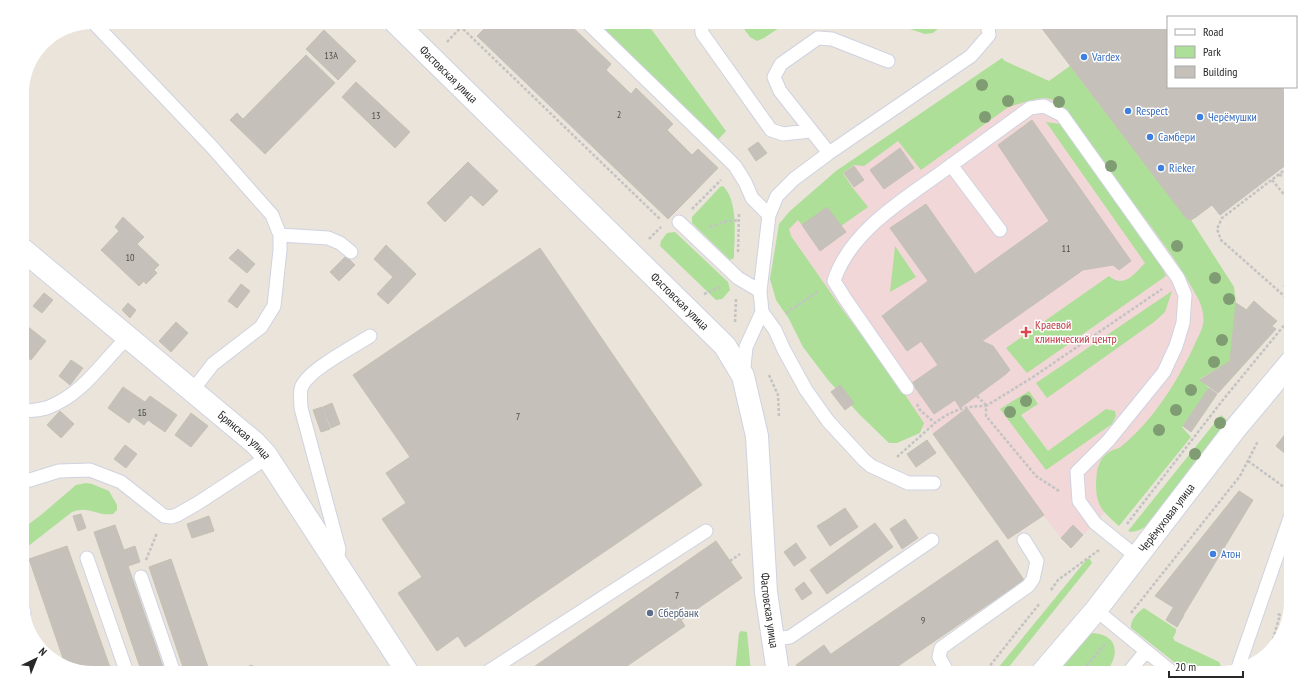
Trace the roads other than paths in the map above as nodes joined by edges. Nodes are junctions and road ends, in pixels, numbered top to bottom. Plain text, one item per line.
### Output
1 (100, 29) edge
2 (406, 29) edge
3 (594, 29) edge
4 (702, 29) edge
5 (988, 29) edge
6 (888, 61) dead end
7 (810, 131) junction
8 (829, 153) junction
9 (951, 165) junction
10 (769, 215) junction
11 (679, 222) road end
12 (1000, 230) dead end
13 (280, 235) junction
14 (351, 252) dead end
15 (29, 255) edge
16 (760, 291) junction
17 (762, 312) junction
18 (370, 336) dead end
19 (127, 338) junction
20 (1284, 370) edge
21 (743, 376) junction
22 (907, 388) road end
23 (192, 391) junction
24 (29, 411) edge
25 (268, 457) junction
26 (29, 480) edge
27 (934, 483) dead end
28 (706, 531) dead end
29 (1284, 535) edge
30 (932, 540) dead end
31 (1024, 540) dead end
32 (1137, 557) junction
33 (86, 558) dead end
34 (337, 564) junction
35 (141, 577) road end
36 (1096, 610) junction
37 (773, 639) junction
38 (1146, 651) junction
39 (1240, 663) edge
40 (125, 666) edge
41 (172, 666) edge
42 (401, 666) edge
43 (497, 666) edge
44 (777, 666) edge
45 (944, 666) edge
46 (1048, 666) edge
47 (1134, 666) edge
48 (1164, 666) edge

1 - 13 lane
2 - 21 main road, Фастовская улица
3 - 10 lane
4 - 7 lane
5 - 8 lane
6 - 7 lane
7 - 8 lane
8 - 10 lane
9 - 12 lane
9 - 22 lane
9 - 32 lane
10 - 16 lane
11 - 16 lane
13 - 14 lane
13 - 23 lane
15 - 19 main road, Брянская улица
16 - 17 lane
17 - 21 lane
17 - 27 lane
18 - 34 lane
19 - 23 main road, Брянская улица
19 - 24 lane
20 - 32 main road, Черёмуховая улица
21 - 37 main road, Фастовская улица
23 - 25 main road, Брянская улица
25 - 26 lane
25 - 34 main road, Брянская улица
28 - 43 lane
29 - 39 lane
30 - 37 lane
31 - 45 lane
32 - 36 main road, Черёмуховая улица
33 - 40 lane
34 - 42 main road, Брянская улица
35 - 41 lane
36 - 38 lane
36 - 46 main road, Черёмуховая улица
37 - 44 main road, Фастовская улица
38 - 47 lane
38 - 48 lane

